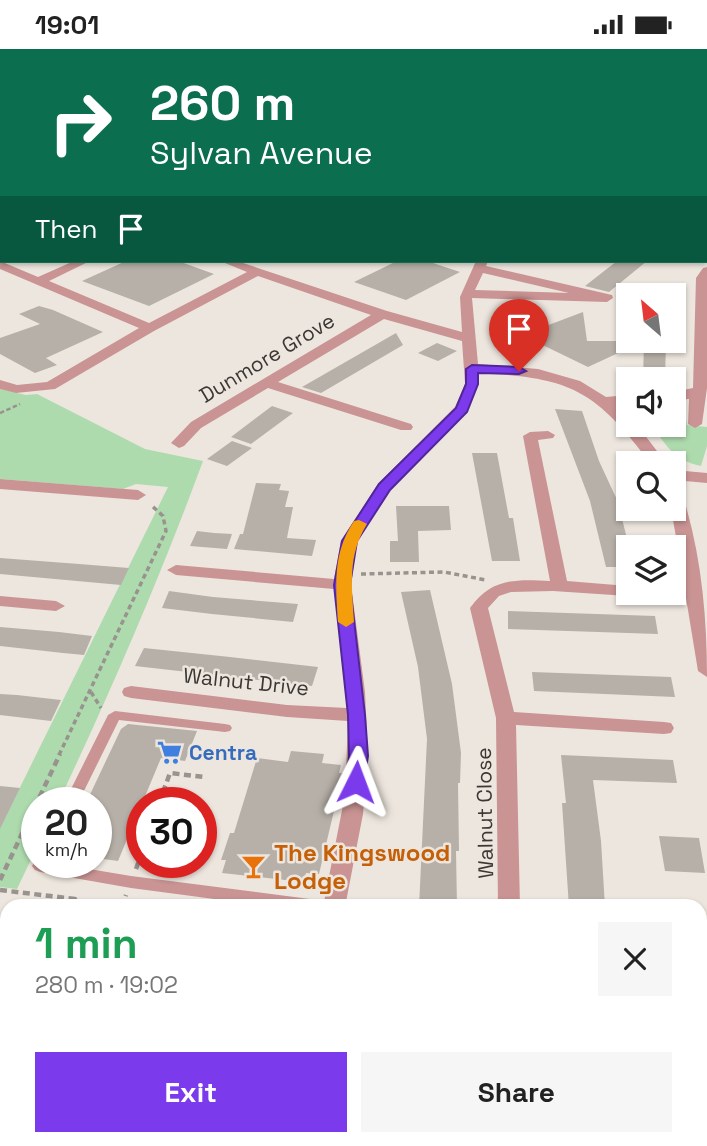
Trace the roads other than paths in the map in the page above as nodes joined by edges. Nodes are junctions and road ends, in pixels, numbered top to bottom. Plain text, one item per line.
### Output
1 (79, 263) edge
2 (232, 263) edge
3 (480, 264) edge
4 (0, 265) edge
5 (707, 271) edge
6 (257, 272) junction
7 (36, 282) junction
8 (467, 294) junction
9 (382, 314) junction
10 (149, 328) junction
11 (703, 335) edge
12 (467, 338) junction
13 (472, 369) junction
14 (264, 383) junction
15 (0, 384) edge
16 (697, 394) junction
17 (686, 395) edge
18 (616, 400) edge
19 (606, 401) junction
20 (616, 411) edge
21 (695, 424) dead end
22 (406, 427) dead end
23 (548, 435) dead end
24 (638, 437) edge
25 (178, 443) dead end
26 (649, 451) edge
27 (686, 476) edge
28 (707, 478) edge
29 (0, 484) edge
30 (138, 495) dead end
31 (682, 521) edge
32 (176, 570) dead end
33 (349, 580) junction
34 (560, 588) junction
35 (616, 590) edge
36 (686, 593) edge
37 (693, 593) junction
38 (0, 601) edge
39 (56, 606) dead end
40 (707, 671) edge
41 (131, 692) dead end
42 (357, 715) junction
43 (506, 718) junction
44 (225, 728) dead end
45 (664, 728) dead end
46 (79, 787) edge
47 (108, 878) edge
48 (262, 899) edge
49 (336, 899) edge
50 (509, 899) edge

1 - 7 street
2 - 6 street
3 - 8 street
3 - 8 street
4 - 7 street
5 - 11 street
6 - 9 street
6 - 10 street
7 - 10 street
8 - 12 street
9 - 12 street
9 - 14 street, Dunmore Grove
10 - 15 street
11 - 16 street
12 - 13 street
13 - 19 street
13 - 33 street
14 - 22 street
14 - 25 street, Dunmore Grove
16 - 17 street
16 - 21 street
18 - 19 street
19 - 20 street
23 - 34 street
24 - 26 street
27 - 28 street
29 - 30 street
31 - 37 street
32 - 33 street
33 - 42 street
34 - 35 street, Walnut Close
34 - 43 street, Walnut Close
36 - 37 street
37 - 40 street
38 - 39 street
41 - 42 street, Walnut Drive
42 - 49 street
43 - 45 street, Walnut Close
43 - 50 street, Walnut Close
44 - 46 lane
47 - 48 lane

